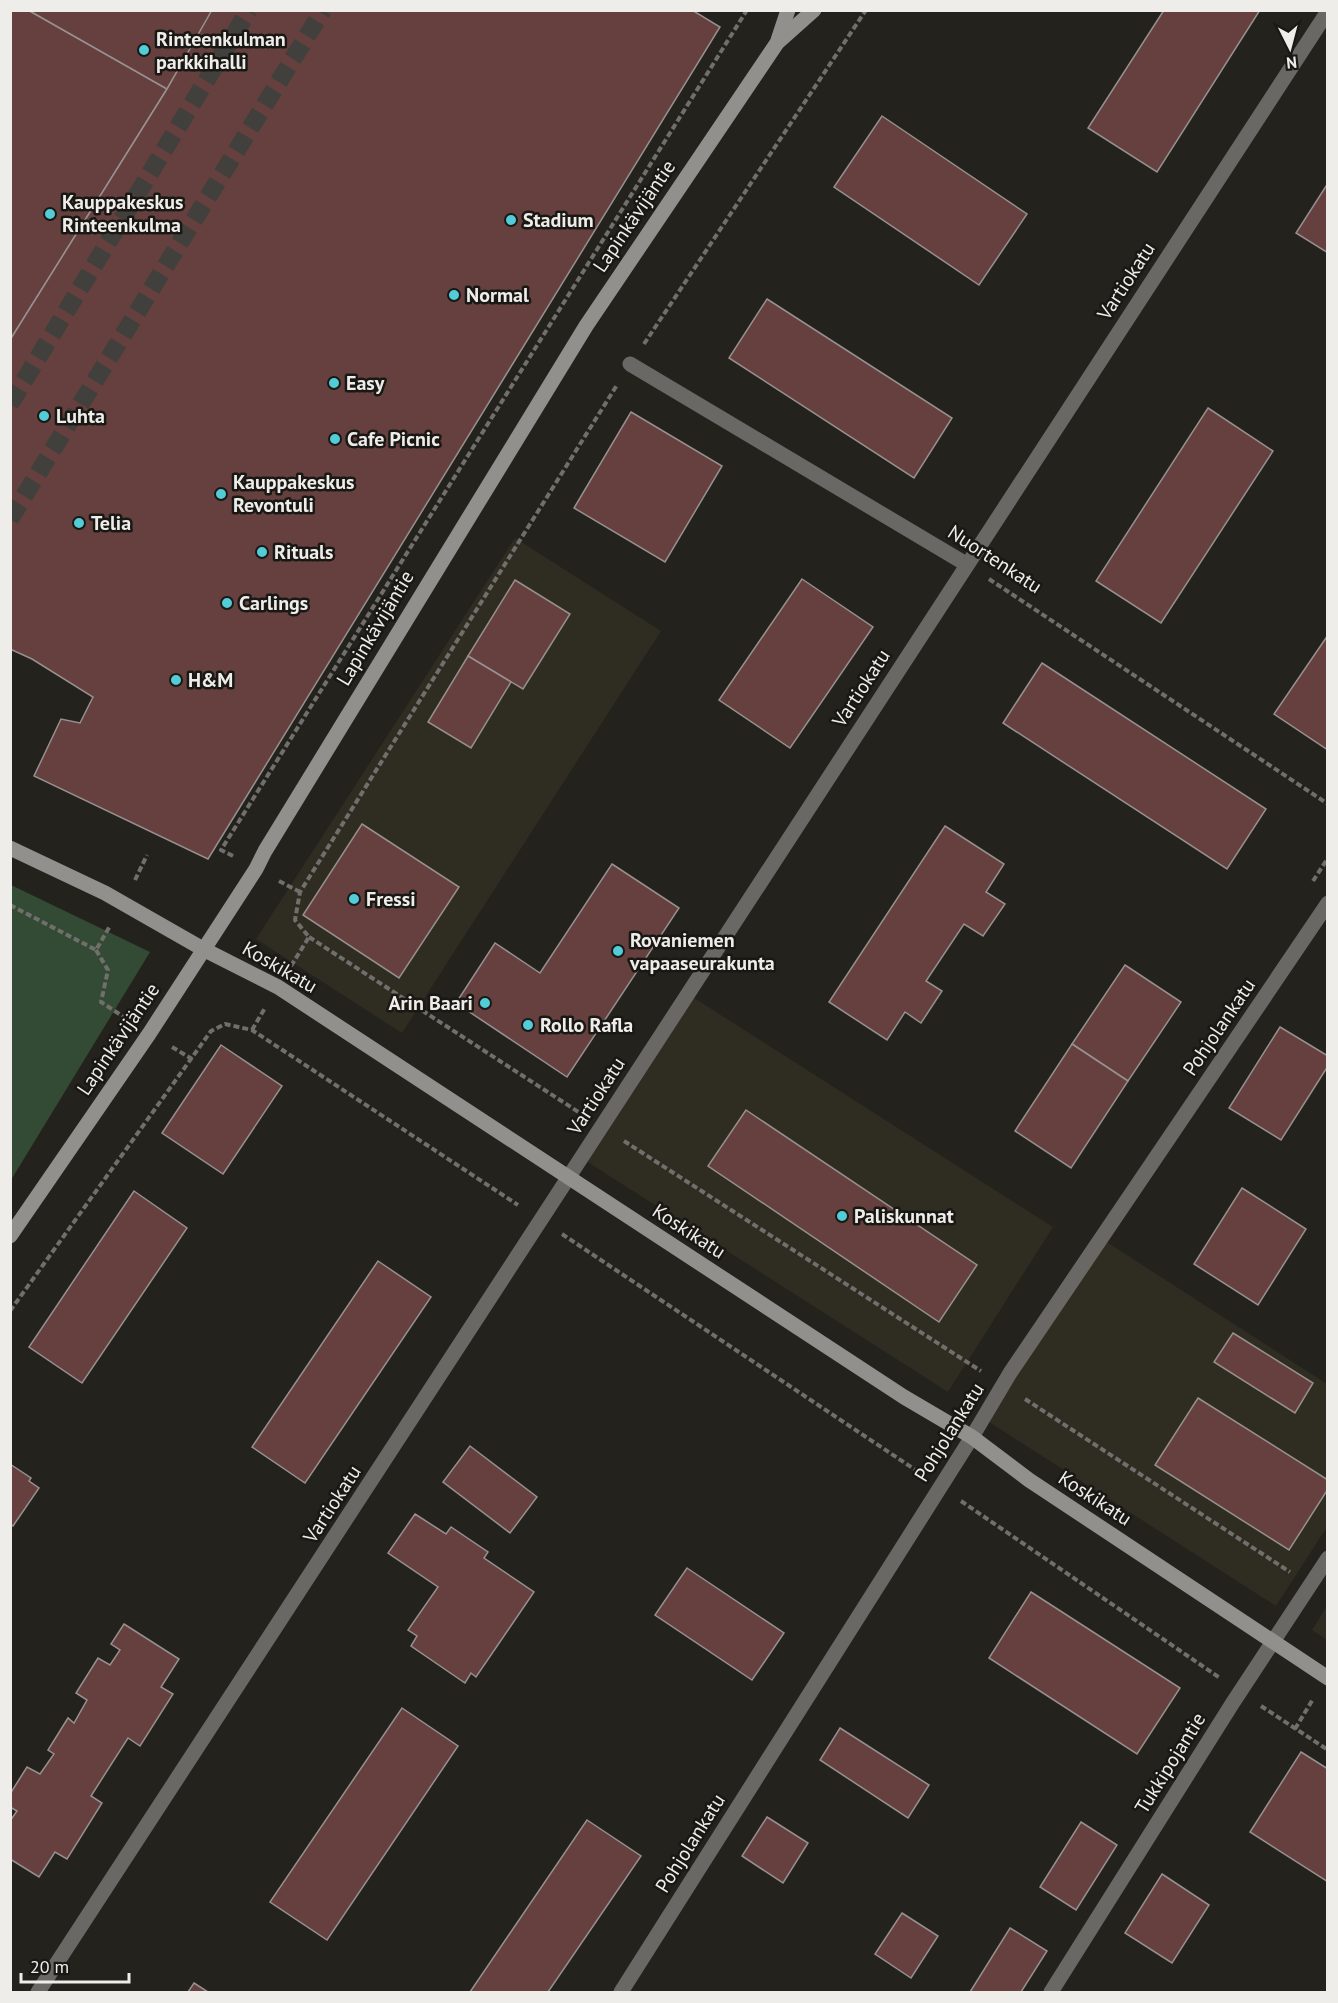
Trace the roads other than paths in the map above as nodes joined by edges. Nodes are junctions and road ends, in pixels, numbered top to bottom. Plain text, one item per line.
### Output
1 (788, 10) edge
2 (814, 10) edge
3 (1328, 11) edge
4 (777, 43) junction
5 (630, 364) road end
6 (966, 564) junction
7 (10, 848) edge
8 (1328, 903) edge
9 (203, 949) junction
10 (568, 1178) junction
11 (10, 1236) edge
12 (972, 1437) junction
13 (1328, 1558) edge
14 (1274, 1642) junction
15 (1328, 1678) edge
16 (38, 1992) edge
17 (621, 1992) edge
18 (1051, 1992) edge

1 - 4 main road, Lapinkävijäntie
2 - 4 main road, Lapinkävijäntie
3 - 6 street, Vartiokatu
4 - 9 main road, Lapinkävijäntie
5 - 6 street, Nuortenkatu
6 - 10 street, Vartiokatu
7 - 9 main road, Koskikatu
8 - 12 street, Pohjolankatu
9 - 10 main road, Koskikatu
9 - 11 main road, Lapinkävijäntie
10 - 12 main road, Koskikatu
10 - 16 street, Vartiokatu
12 - 14 main road, Koskikatu
12 - 17 street, Pohjolankatu
13 - 14 street, Tukkipojantie
14 - 15 main road, Koskikatu
14 - 18 street, Tukkipojantie

